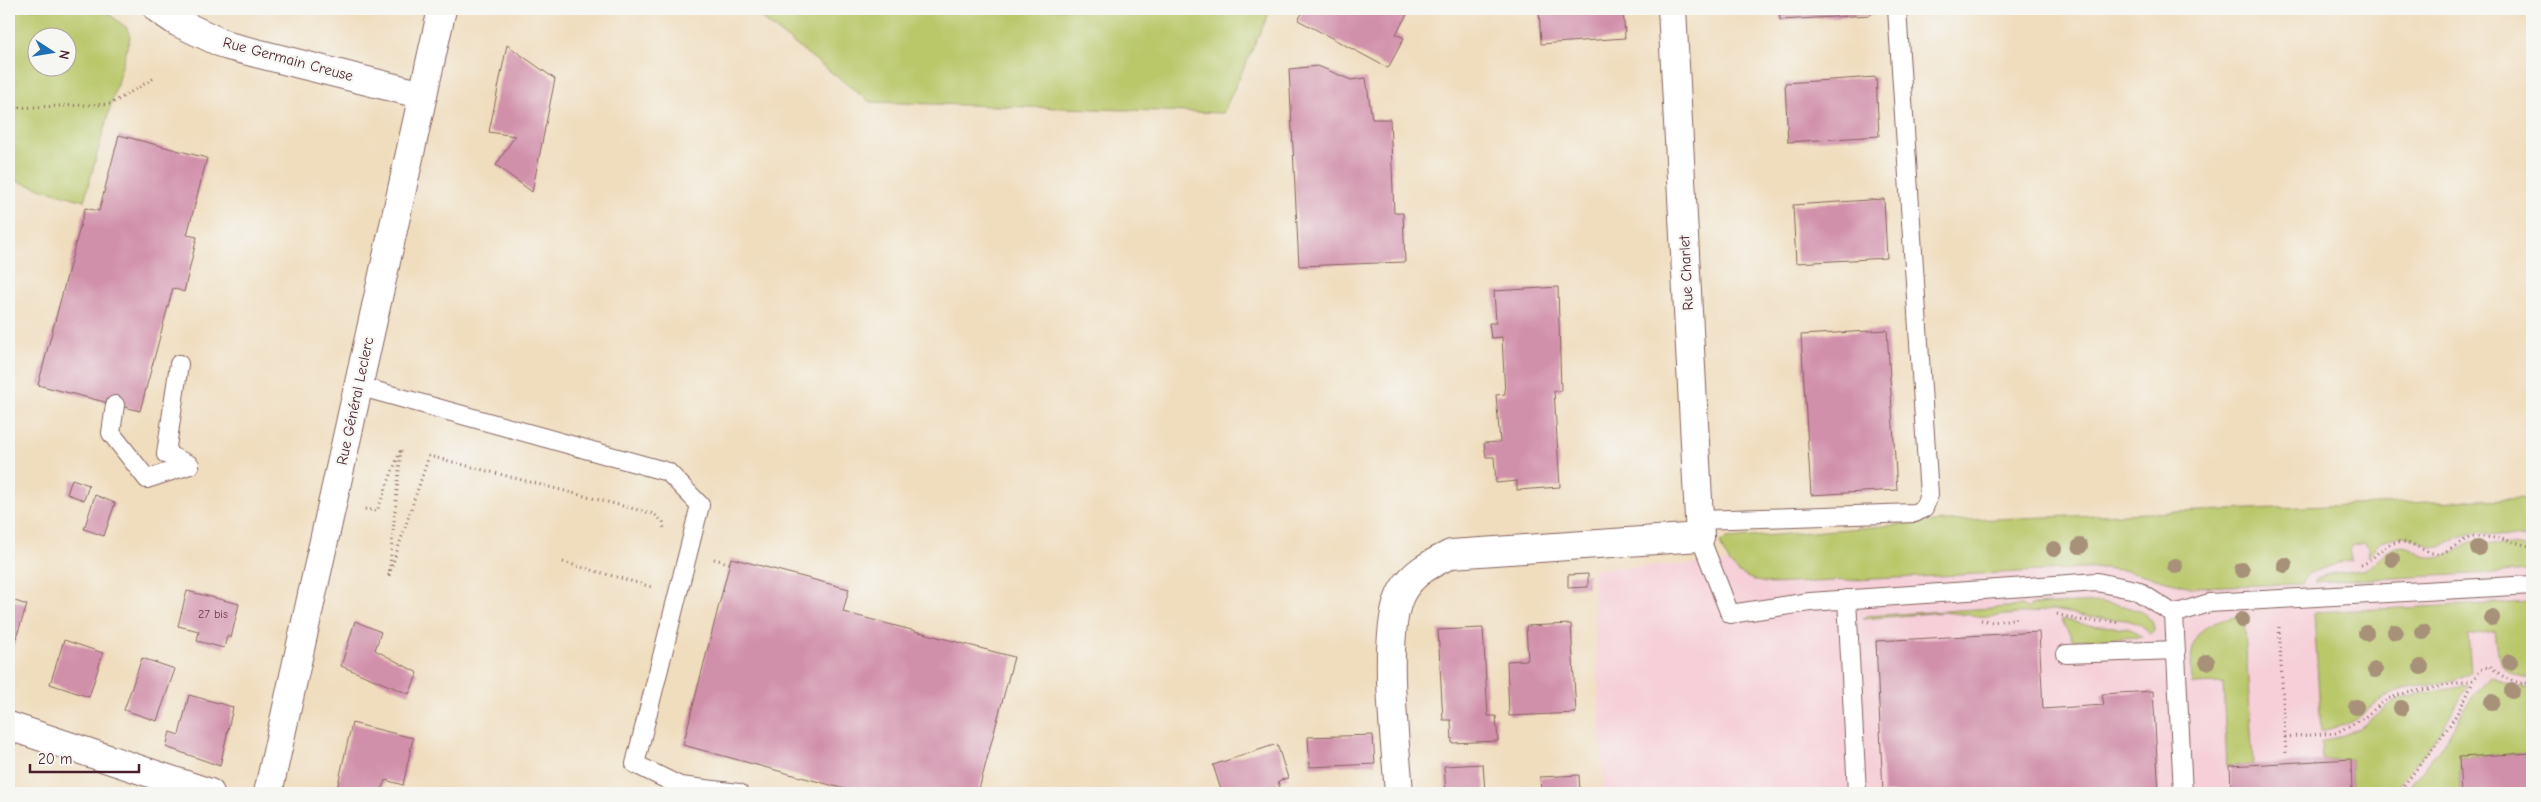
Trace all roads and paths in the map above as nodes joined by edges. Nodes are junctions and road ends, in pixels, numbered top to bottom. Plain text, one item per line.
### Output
1 (158, 9) edge
2 (442, 9) edge
3 (1672, 9) edge
4 (1897, 9) edge
5 (154, 78) dead end
6 (423, 95) junction
7 (9, 108) edge
8 (180, 364) dead end
9 (358, 386) junction
10 (115, 405) dead end
11 (332, 505) junction
12 (1699, 529) junction
13 (665, 532) dead end
14 (2532, 547) edge
15 (563, 562) dead end
16 (2354, 565) dead end
17 (656, 579) dead end
18 (2532, 585) edge
19 (1847, 599) junction
20 (2277, 599) junction
21 (2052, 614) dead end
22 (2174, 614) junction
23 (2022, 617) dead end
24 (1978, 620) dead end
25 (2175, 650) junction
26 (2152, 652) junction
27 (2066, 654) dead end
28 (2474, 680) junction
29 (2532, 682) edge
30 (9, 726) edge
31 (2285, 737) junction
32 (2286, 754) dead end
33 (687, 789) edge
34 (210, 793) edge
35 (268, 793) edge
36 (739, 793) edge
37 (1399, 793) edge
38 (1857, 793) edge
39 (2183, 793) edge
40 (2398, 793) edge

1 - 6 street, Rue Germain Creuse
2 - 6 street, Rue Général Leclerc
3 - 12 street, Rue Charlet
4 - 12 lane
5 - 7 path
6 - 9 street, Rue Général Leclerc
8 - 10 lane
9 - 11 street, Rue Général Leclerc
9 - 33 lane
11 - 13 path
11 - 35 street, Rue Général Leclerc
12 - 19 lane
12 - 37 street
14 - 16 path
15 - 17 path
18 - 20 lane
19 - 22 lane
19 - 38 lane
20 - 22 lane
20 - 31 path
21 - 26 path
22 - 25 lane
23 - 24 path
25 - 26 lane
25 - 39 lane
26 - 27 lane
28 - 29 path
28 - 31 path
28 - 40 path
30 - 34 street
31 - 32 path
33 - 36 lane

